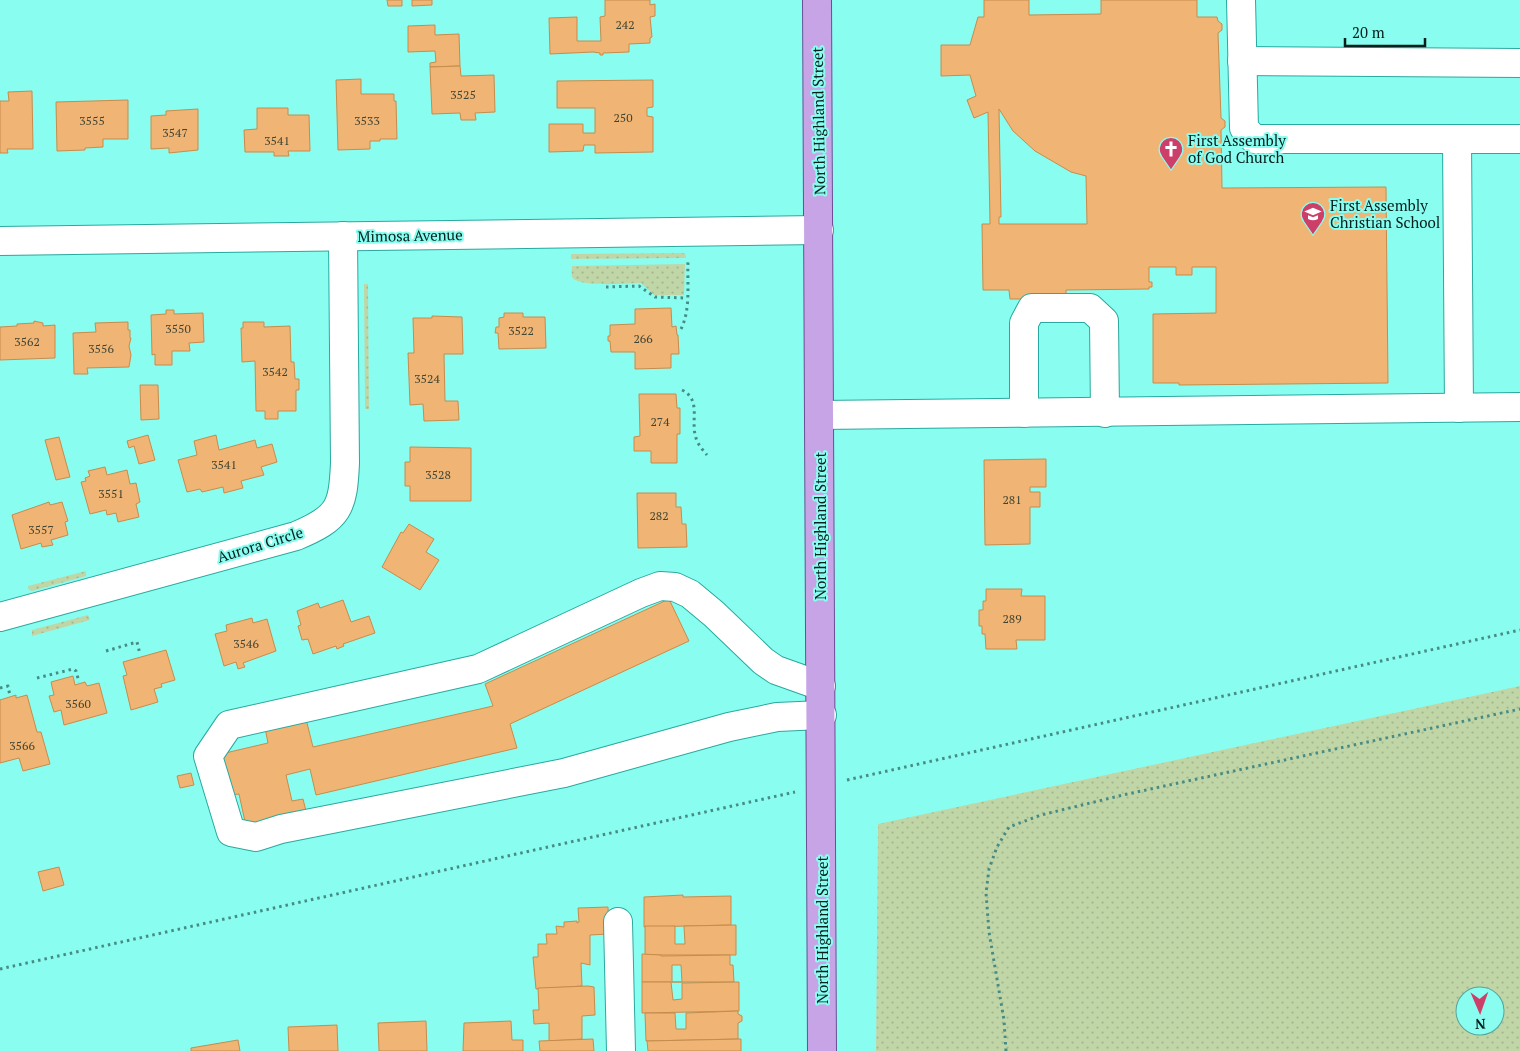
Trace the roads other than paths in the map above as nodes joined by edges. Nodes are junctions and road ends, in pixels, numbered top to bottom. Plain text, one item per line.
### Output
1 (817, 0) edge
2 (1241, 0) edge
3 (1242, 61) junction
4 (1520, 63) edge
5 (1457, 139) junction
6 (1520, 139) edge
7 (819, 230) junction
8 (342, 236) junction
9 (0, 241) edge
10 (1520, 407) edge
11 (1459, 408) junction
12 (1024, 413) junction
13 (1105, 413) junction
14 (820, 415) junction
15 (0, 617) edge
16 (821, 686) junction
17 (822, 715) junction
18 (618, 922) dead end
19 (621, 1051) edge
20 (822, 1051) edge

1 - 7 main road, North Highland Street
2 - 3 street
3 - 4 street
3 - 5 street
5 - 6 street
5 - 11 street
7 - 8 street, Mimosa Avenue
7 - 14 main road, North Highland Street
8 - 9 street, Mimosa Avenue
8 - 15 street, Aurora Circle
10 - 11 street
11 - 13 street
12 - 13 street
12 - 13 street
12 - 14 street
14 - 16 main road, North Highland Street
16 - 17 main road, North Highland Street
16 - 17 street
17 - 20 main road, North Highland Street
18 - 19 street

